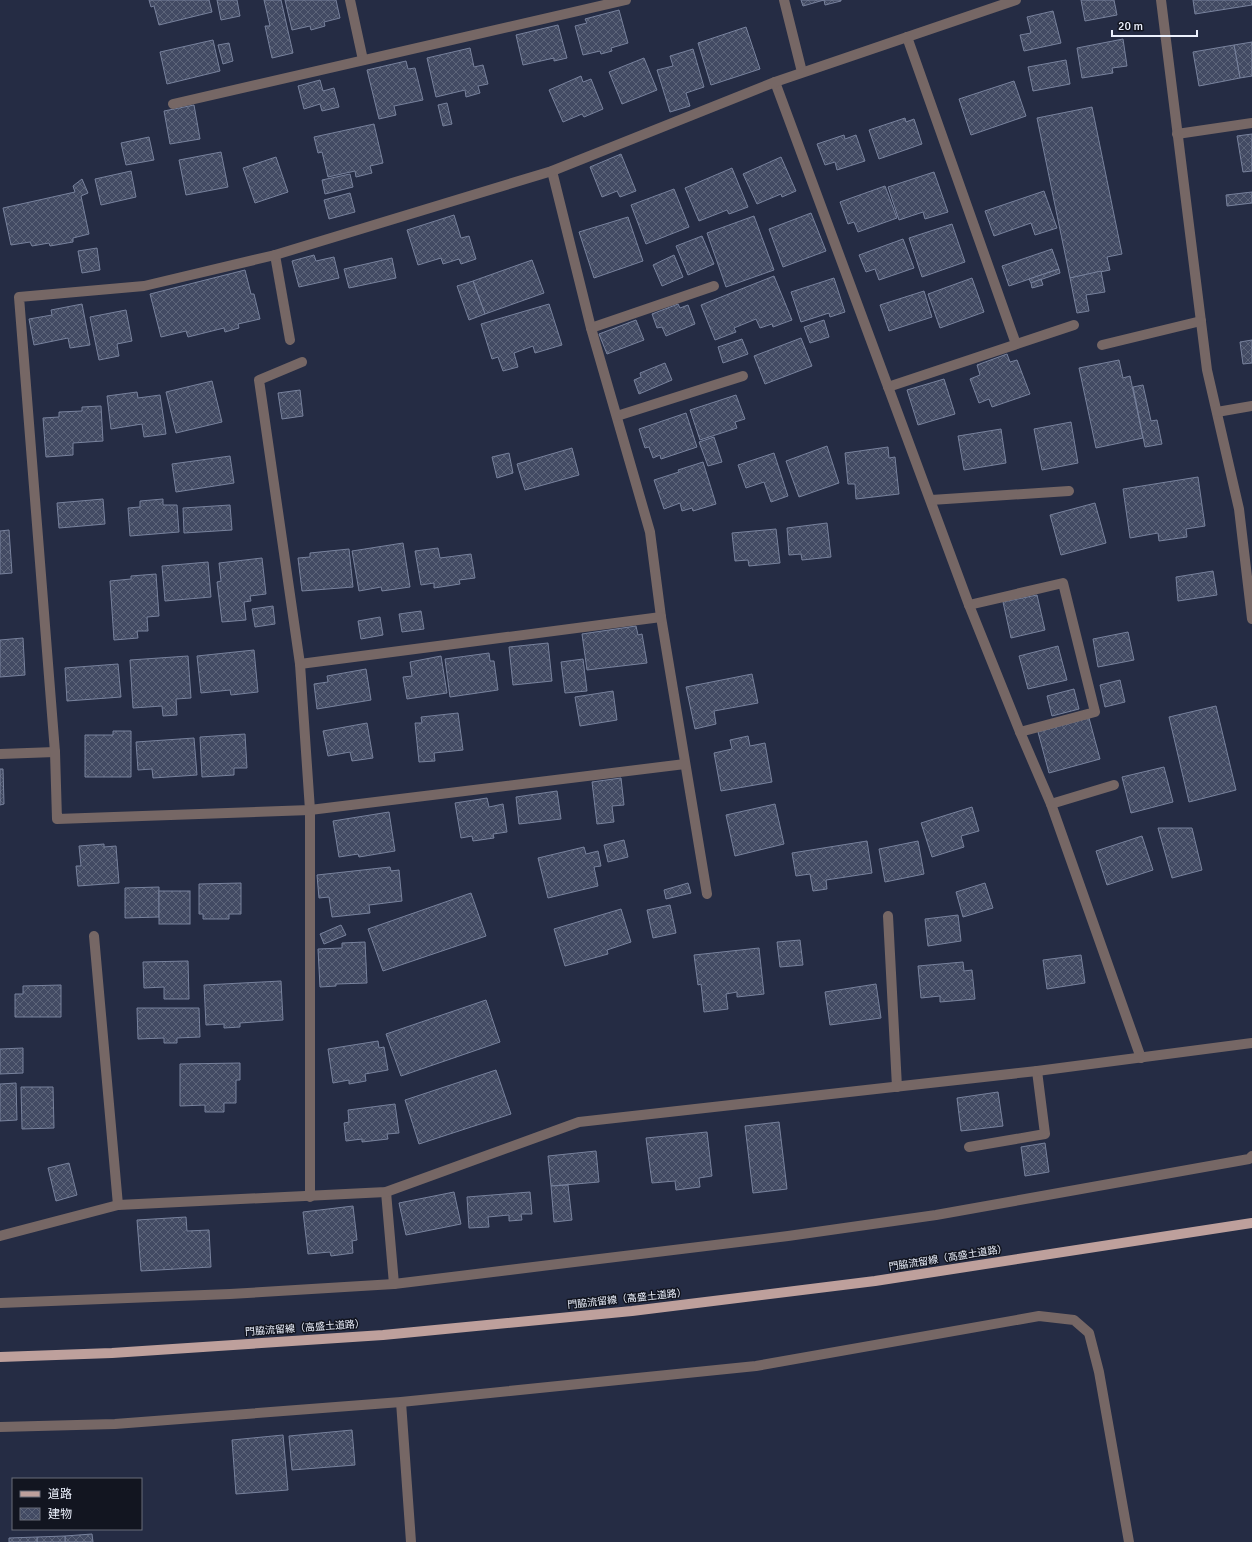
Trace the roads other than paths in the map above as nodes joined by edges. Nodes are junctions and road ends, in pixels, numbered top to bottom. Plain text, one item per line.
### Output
1 (350, 0) edge
2 (784, 0) edge
3 (1016, 0) edge
4 (1161, 0) edge
5 (620, 1) edge
6 (907, 37) junction
7 (363, 60) junction
8 (802, 72) junction
9 (775, 82) junction
10 (173, 104) dead end
11 (1252, 123) edge
12 (1177, 134) junction
13 (552, 171) junction
14 (275, 255) junction
15 (714, 286) dead end
16 (1201, 321) junction
17 (1074, 325) dead end
18 (591, 328) junction
19 (290, 340) dead end
20 (1016, 344) junction
21 (1102, 344) dead end
22 (302, 362) dead end
23 (743, 376) dead end
24 (888, 386) junction
25 (1252, 406) edge
26 (1216, 412) junction
27 (617, 416) junction
28 (1069, 491) dead end
29 (931, 500) junction
30 (1250, 589) edge
31 (969, 604) junction
32 (661, 617) junction
33 (1252, 619) edge
34 (300, 664) junction
35 (1020, 732) junction
36 (55, 752) junction
37 (0, 754) edge
38 (685, 764) junction
39 (1114, 785) dead end
40 (1051, 804) junction
41 (310, 810) junction
42 (707, 894) dead end
43 (888, 916) dead end
44 (94, 936) dead end
45 (1252, 1043) edge
46 (1141, 1058) junction
47 (1037, 1071) junction
48 (897, 1087) junction
49 (969, 1147) dead end
50 (1252, 1156) edge
51 (386, 1192) junction
52 (310, 1197) junction
53 (118, 1205) junction
54 (1252, 1223) edge
55 (0, 1236) edge
56 (394, 1284) junction
57 (0, 1303) edge
58 (0, 1357) edge
59 (401, 1402) junction
60 (0, 1426) edge
61 (411, 1542) edge
62 (1129, 1542) edge

1 - 7 street
2 - 8 street
3 - 6 street
4 - 12 street
5 - 7 street
6 - 8 street
6 - 20 street
7 - 10 street
8 - 9 street
9 - 13 street
9 - 24 street
11 - 12 street
12 - 16 street
13 - 14 street
13 - 18 street
14 - 19 street
14 - 36 street
15 - 18 street
16 - 21 street
16 - 26 street
17 - 20 street
18 - 27 street
20 - 24 street
22 - 34 street
23 - 27 street
24 - 29 street
25 - 26 street
26 - 30 street
27 - 32 street
28 - 29 street
29 - 31 street
30 - 33 street
31 - 35 street
31 - 35 street
32 - 34 street
32 - 38 street
34 - 41 street
35 - 40 street
36 - 37 street
36 - 41 street
38 - 41 street
38 - 42 street
39 - 40 street
40 - 46 street
41 - 52 street
43 - 48 street
44 - 53 street
45 - 46 street
46 - 47 street
47 - 48 street
47 - 49 street
48 - 51 street
50 - 56 street
51 - 52 street
51 - 56 street
52 - 53 street
53 - 55 street
54 - 58 main road, 門脇流留線（高盛土道路）
56 - 57 street
59 - 60 street
59 - 61 street
59 - 62 street

